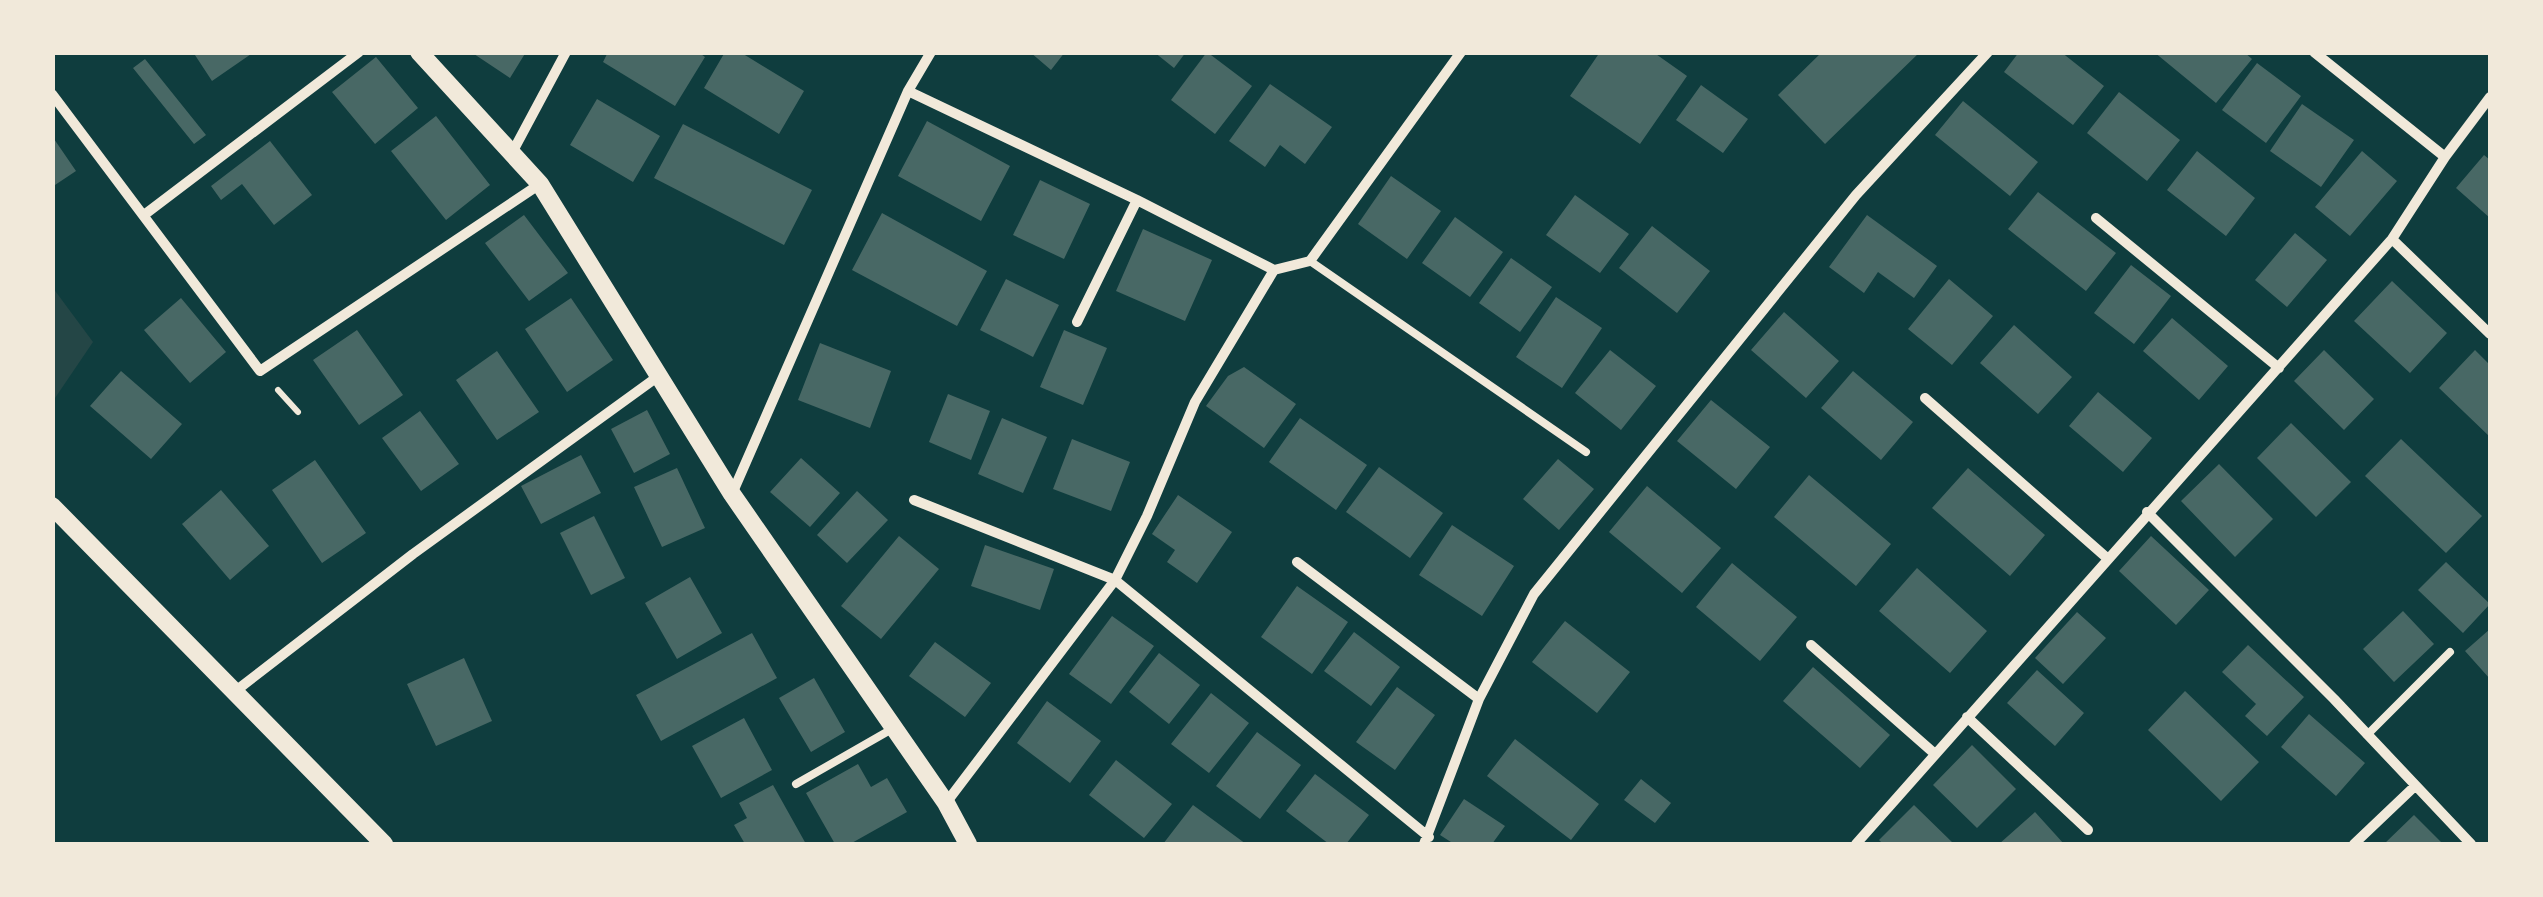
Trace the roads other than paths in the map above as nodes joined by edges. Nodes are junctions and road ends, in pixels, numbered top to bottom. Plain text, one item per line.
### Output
1 (360, 52) edge
2 (420, 52) edge
3 (566, 52) edge
4 (931, 52) edge
5 (1461, 52) edge
6 (1988, 52) edge
7 (2314, 52) edge
8 (908, 91) junction
9 (52, 94) edge
10 (2490, 97) edge
11 (513, 151) junction
12 (2445, 157) junction
13 (540, 184) junction
14 (1137, 200) junction
15 (144, 215) junction
16 (2096, 218) dead end
17 (2392, 239) junction
18 (1310, 261) junction
19 (1274, 270) junction
20 (1077, 322) dead end
21 (2490, 334) edge
22 (2279, 368) junction
23 (661, 375) junction
24 (1925, 398) dead end
25 (1586, 452) dead end
26 (732, 494) junction
27 (914, 500) dead end
28 (52, 506) edge
29 (2148, 512) junction
30 (2107, 558) junction
31 (1297, 562) dead end
32 (1116, 580) junction
33 (1811, 645) dead end
34 (2450, 652) dead end
35 (234, 693) junction
36 (1479, 699) junction
37 (1967, 716) junction
38 (894, 728) junction
39 (2367, 736) junction
40 (1935, 754) junction
41 (796, 784) dead end
42 (2415, 786) junction
43 (946, 803) junction
44 (2088, 830) dead end
45 (1427, 841) edge
46 (384, 844) edge
47 (968, 844) edge
48 (1856, 844) edge
49 (2354, 844) edge
50 (2471, 844) edge

1 - 15 street
2 - 11 street
3 - 11 street
4 - 8 street
5 - 18 street
6 - 36 street
7 - 12 street
8 - 14 street
8 - 26 street
9 - 15 street
10 - 12 street
11 - 13 street
12 - 17 street
13 - 15 street
13 - 23 street
14 - 19 street
14 - 20 street
16 - 22 street
17 - 21 street
17 - 22 street
18 - 19 street
18 - 25 lane
19 - 32 street
22 - 29 street
23 - 26 street
23 - 35 street
24 - 30 street
26 - 38 street
27 - 32 street
28 - 35 street
29 - 30 street
29 - 39 street
30 - 37 street
31 - 36 street
32 - 43 street
32 - 45 street
33 - 40 street
34 - 39 lane
35 - 46 street
36 - 45 street
37 - 40 street
37 - 44 street
38 - 41 lane
38 - 43 street
39 - 42 street
40 - 48 street
42 - 49 street
42 - 50 street
43 - 47 street

